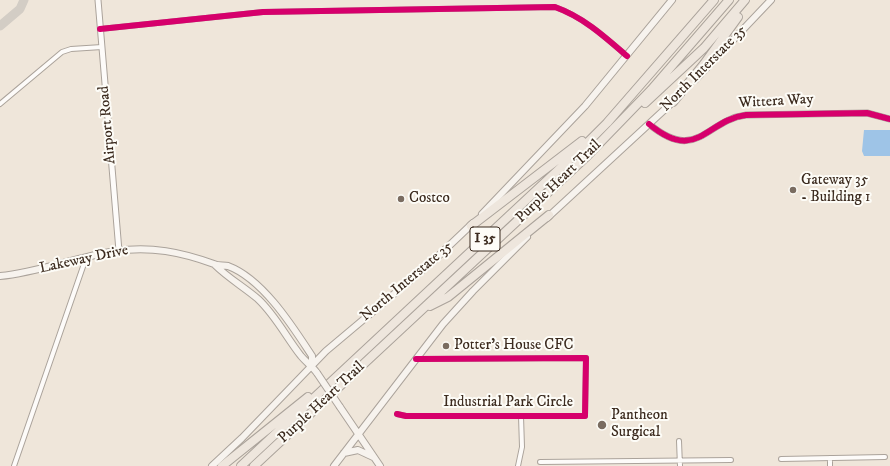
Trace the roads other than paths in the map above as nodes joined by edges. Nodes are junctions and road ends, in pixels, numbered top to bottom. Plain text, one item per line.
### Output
1 (98, 0) edge
2 (672, 0) edge
3 (714, 0) edge
4 (729, 0) edge
5 (745, 0) edge
6 (750, 0) edge
7 (771, 0) edge
8 (100, 29) junction
9 (102, 47) junction
10 (626, 56) junction
11 (626, 102) junction
12 (672, 102) junction
13 (0, 104) edge
14 (890, 119) edge
15 (649, 124) junction
16 (612, 131) junction
17 (550, 215) junction
18 (471, 226) junction
19 (119, 251) junction
20 (86, 258) junction
21 (215, 265) junction
22 (0, 276) edge
23 (424, 308) junction
24 (326, 350) junction
25 (308, 351) junction
26 (416, 359) junction
27 (312, 365) junction
28 (341, 373) junction
29 (397, 414) dead end
30 (521, 416) junction
31 (359, 435) junction
32 (679, 441) dead end
33 (344, 453) junction
34 (885, 457) dead end
35 (374, 458) junction
36 (781, 458) dead end
37 (830, 458) junction
38 (730, 460) dead end
39 (680, 461) junction
40 (540, 462) dead end
41 (560, 464) edge
42 (596, 464) edge
43 (637, 464) edge
44 (14, 466) edge
45 (212, 466) edge
46 (222, 466) edge
47 (241, 466) edge
48 (254, 466) edge
49 (334, 466) edge
50 (380, 466) edge
51 (518, 466) edge
52 (680, 466) edge
53 (830, 466) edge

1 - 8 street, Airport Road
2 - 10 main road, North Interstate 35
3 - 11 highway, Purple Heart Trail / I 35
4 - 16 highway, Purple Heart Trail / I 35
5 - 16 highway
6 - 12 highway
7 - 12 main road, North Interstate 35
8 - 9 street, Airport Road
8 - 10 street
9 - 13 street
9 - 19 street, Airport Road
10 - 18 main road, North Interstate 35
11 - 18 highway
11 - 28 highway, Purple Heart Trail / I 35
12 - 15 main road, North Interstate 35
14 - 15 street, Wittera Way
15 - 17 main road, North Interstate 35
16 - 23 highway, Purple Heart Trail / I 35
17 - 23 highway
17 - 26 main road, North Interstate 35
18 - 24 main road, North Interstate 35
19 - 20 main road, Lakeway Drive
19 - 21 main road, Lakeway Drive
20 - 22 main road, Lakeway Drive
20 - 44 street
21 - 25 main road, Lakeway Drive
21 - 27 main road, Lakeway Drive
23 - 48 highway, Purple Heart Trail / I 35
24 - 25 main road
24 - 27 main road, North Interstate 35
25 - 27 main road, Lakeway Drive
26 - 30 street, Industrial Park Circle
26 - 31 main road, North Interstate 35
27 - 31 main road, Lakeway Drive, bridge
27 - 45 main road, North Interstate 35
28 - 46 highway
28 - 47 highway, Purple Heart Trail / I 35
29 - 30 street, Industrial Park Circle
30 - 51 street
31 - 33 main road, North Interstate 35
31 - 35 main road, Lakeway Drive
32 - 39 street
33 - 35 main road
33 - 49 main road, North Interstate 35
34 - 37 street
35 - 50 main road, Lakeway Drive
36 - 37 street
37 - 53 street
38 - 39 street
39 - 43 street
39 - 52 street
40 - 41 street
41 - 42 street
42 - 43 street

